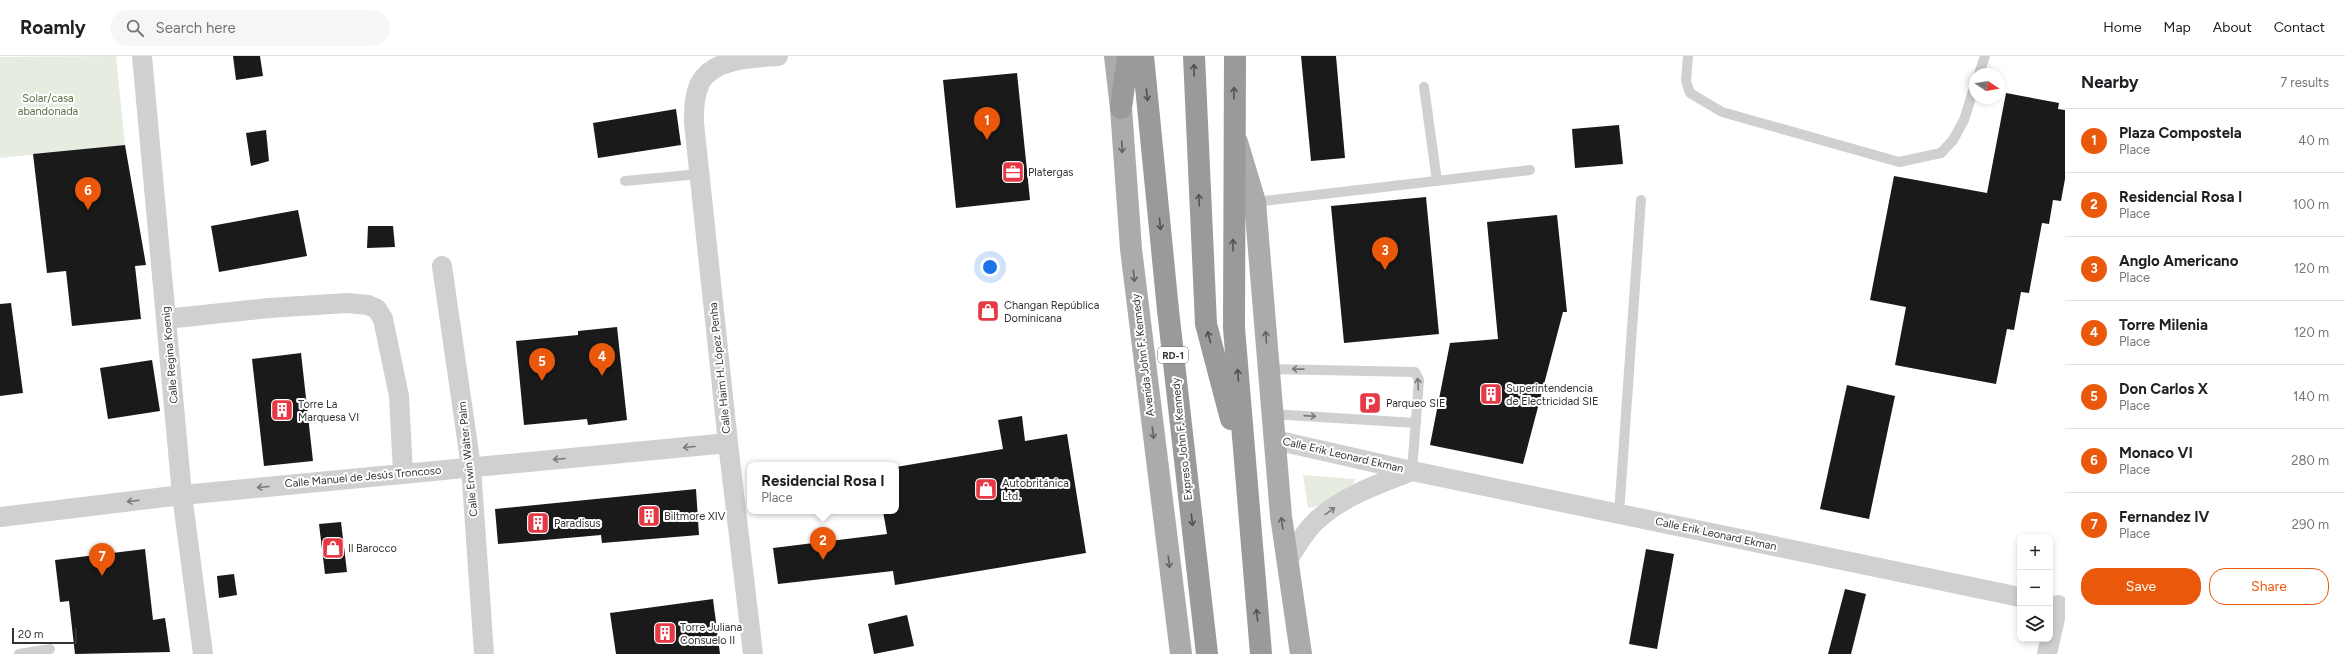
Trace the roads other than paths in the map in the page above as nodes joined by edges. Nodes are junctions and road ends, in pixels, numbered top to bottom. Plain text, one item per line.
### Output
1 (142, 56) edge
2 (778, 56) edge
3 (1115, 56) edge
4 (1128, 56) edge
5 (1143, 56) edge
6 (1194, 56) edge
7 (1235, 56) edge
8 (1688, 56) edge
9 (1985, 56) edge
10 (732, 59) edge
11 (1981, 68) edge
12 (1424, 87) dead end
13 (1969, 104) edge
14 (1121, 108) junction
15 (1233, 130) junction
16 (1530, 170) dead end
17 (699, 174) junction
18 (1437, 180) junction
19 (625, 181) dead end
20 (1641, 200) dead end
21 (1255, 202) junction
22 (442, 266) dead end
23 (166, 320) junction
24 (1268, 369) junction
25 (1271, 414) junction
26 (1416, 423) junction
27 (1275, 440) junction
28 (728, 443) junction
29 (471, 467) junction
30 (1244, 470) junction
31 (1412, 471) junction
32 (403, 473) junction
33 (182, 495) junction
34 (1619, 514) junction
35 (0, 517) edge
36 (1287, 561) junction
37 (2017, 596) edge
38 (2058, 605) edge
39 (50, 649) dead end
40 (20, 654) edge
41 (203, 654) edge
42 (484, 654) edge
43 (753, 654) edge
44 (1181, 654) edge
45 (1207, 654) edge
46 (1261, 654) edge
47 (1300, 654) edge
48 (2047, 654) edge

1 - 23 street, Calle Regina Koenig
2 - 10 street
3 - 14 main road, Avenida John F. Kennedy / RD-1
4 - 14 highway
5 -> 45 highway, Expreso John F. Kennedy / RD-1
30 -> 6 highway
15 -> 7 highway
8 - 13 lane
9 - 11 lane
10 - 17 street, Calle Haim H. López Penha
12 - 18 lane
14 -> 44 main road, Avenida John F. Kennedy / RD-1
15 - 21 main road
30 -> 15 highway
16 - 18 lane
17 - 19 lane
17 - 28 street, Calle Haim H. López Penha
18 - 21 lane
20 - 34 lane
24 -> 21 main road
22 - 29 street, Calle Erwin Walter Palm
23 - 32 street
23 - 33 street, Calle Regina Koenig
24 - 25 main road
26 -> 24 lane
25 -> 26 lane
25 - 27 main road
26 - 31 lane
27 - 31 street, Calle Erik Leonard Ekman
36 -> 27 main road
28 -> 29 street, Calle Manuel de Jesús Troncoso
28 - 43 street, Calle Haim H. López Penha
29 - 32 street, Calle Manuel de Jesús Troncoso
29 - 42 street, Calle Erwin Walter Palm
46 -> 30 highway
31 - 34 street, Calle Erik Leonard Ekman
36 -> 31 street, Calle Erik Leonard Ekman
32 -> 33 street, Calle Manuel de Jesús Troncoso
33 -> 35 street, Calle Manuel de Jesús Troncoso
33 - 41 street, Calle Regina Koenig
34 - 37 street, Calle Erik Leonard Ekman
36 - 47 main road
38 - 48 street
39 - 40 lane

